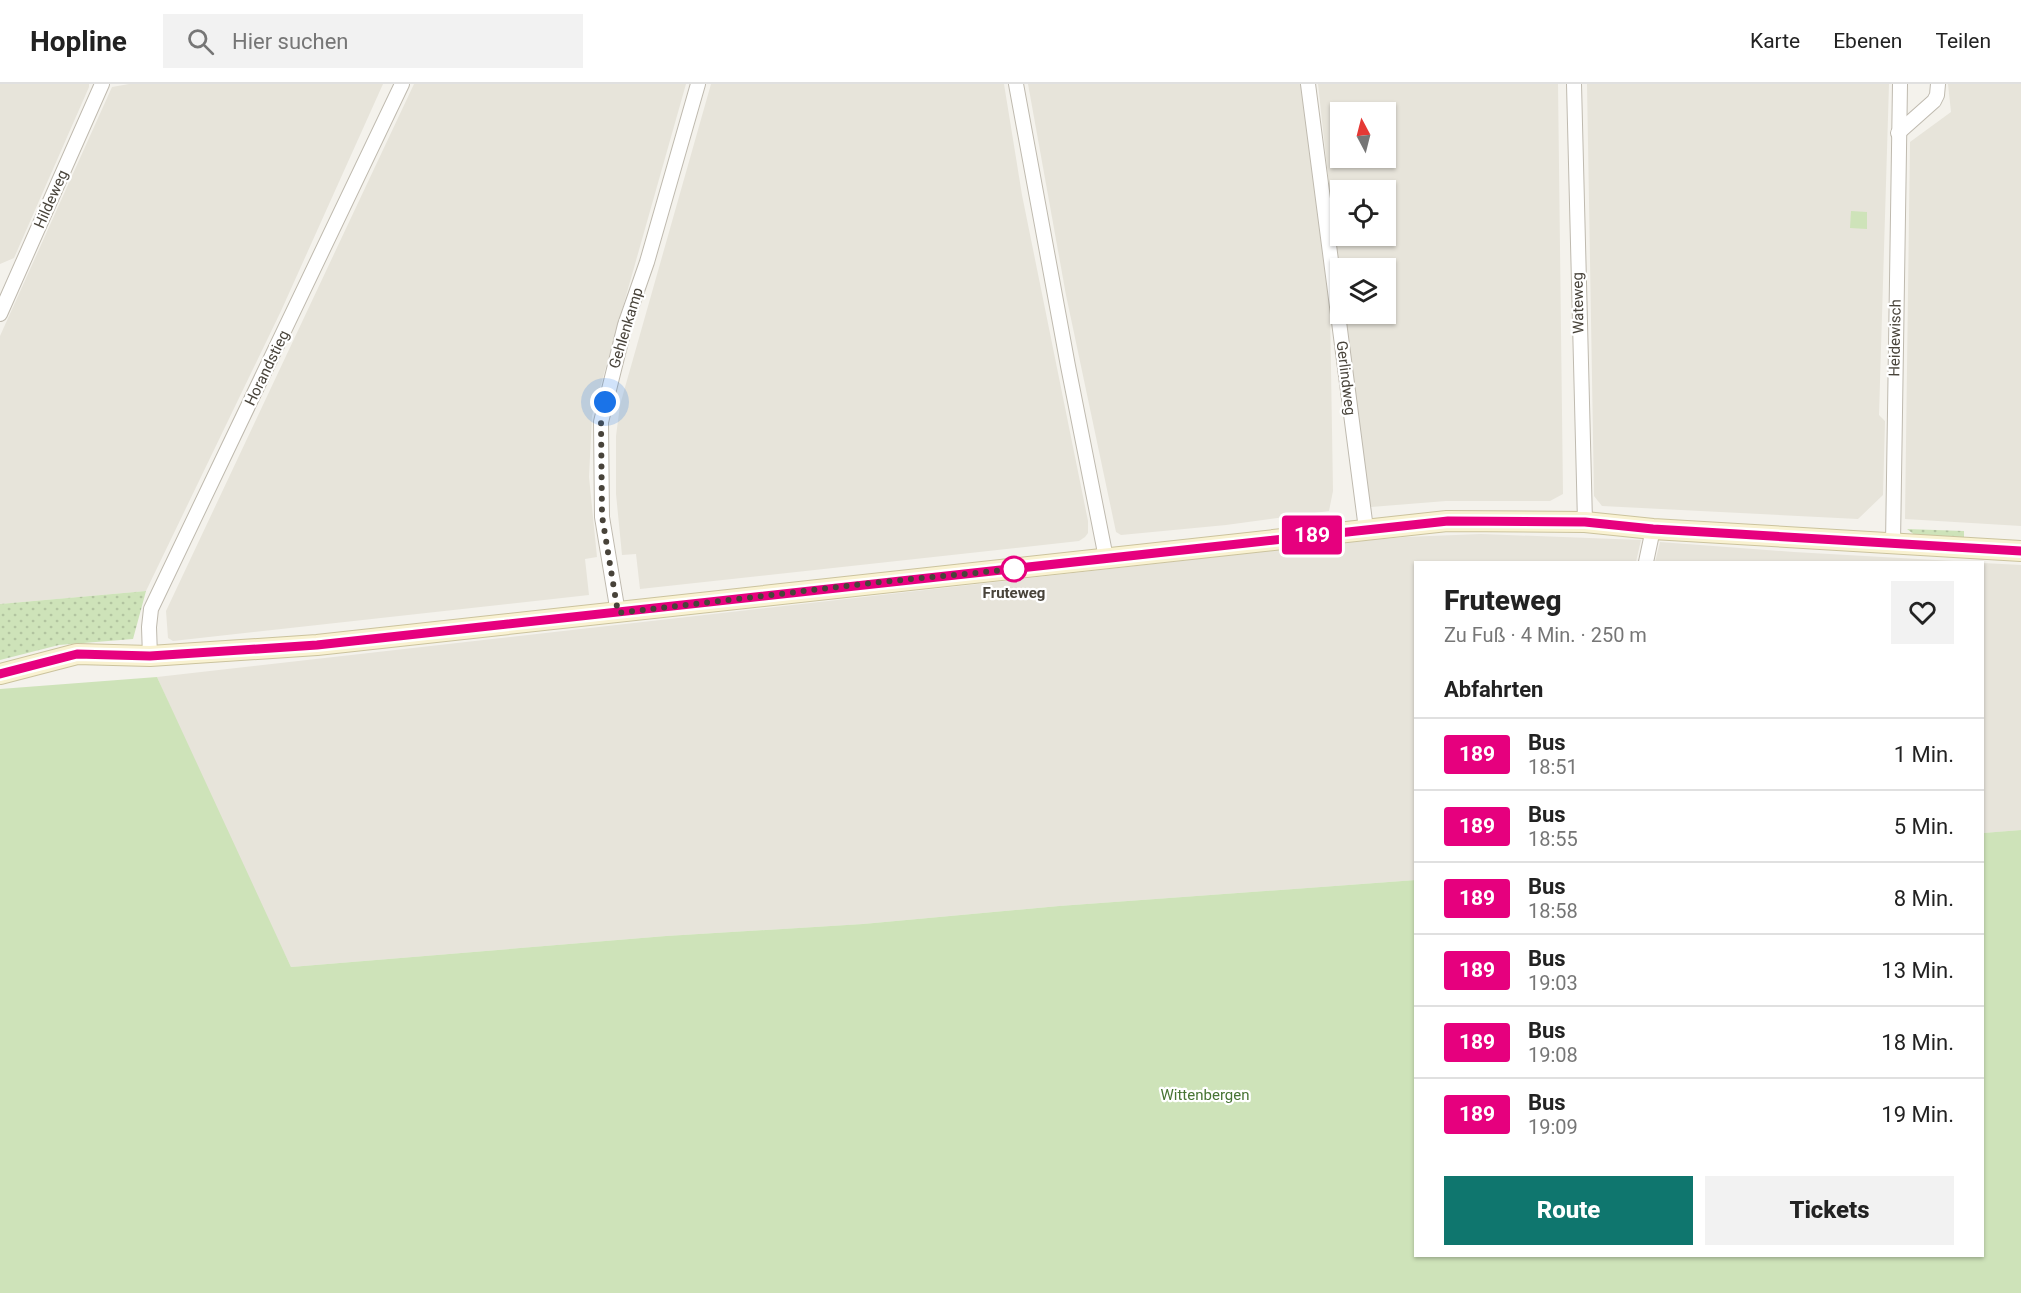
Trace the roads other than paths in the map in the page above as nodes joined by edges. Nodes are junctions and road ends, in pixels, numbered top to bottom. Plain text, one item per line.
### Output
1 (102, 84) edge
2 (402, 84) edge
3 (698, 84) edge
4 (1016, 84) edge
5 (1308, 84) edge
6 (1574, 84) edge
7 (1900, 84) edge
8 (1938, 84) edge
9 (1898, 133) junction
10 (5, 288) edge
11 (0, 314) edge
12 (1585, 522) junction
13 (1366, 529) junction
14 (1653, 529) junction
15 (1893, 543) junction
16 (2021, 551) edge
17 (1106, 558) junction
18 (1646, 561) edge
19 (618, 613) junction
20 (150, 656) junction
21 (0, 674) edge

1 - 10 street, Hildeweg
2 - 20 street, Horandstieg
3 - 19 street, Gehlenkamp
4 - 17 street
5 - 13 street, Gerlindweg
6 - 12 street, Wateweg
7 - 9 street, Heidewisch
8 - 9 street
9 - 15 street, Heidewisch
10 - 11 street, Hildeweg
12 - 13 street
12 - 14 street
13 - 17 street
14 - 15 street
14 - 18 street
15 - 16 street
17 - 19 street
19 - 20 street
20 - 21 street

